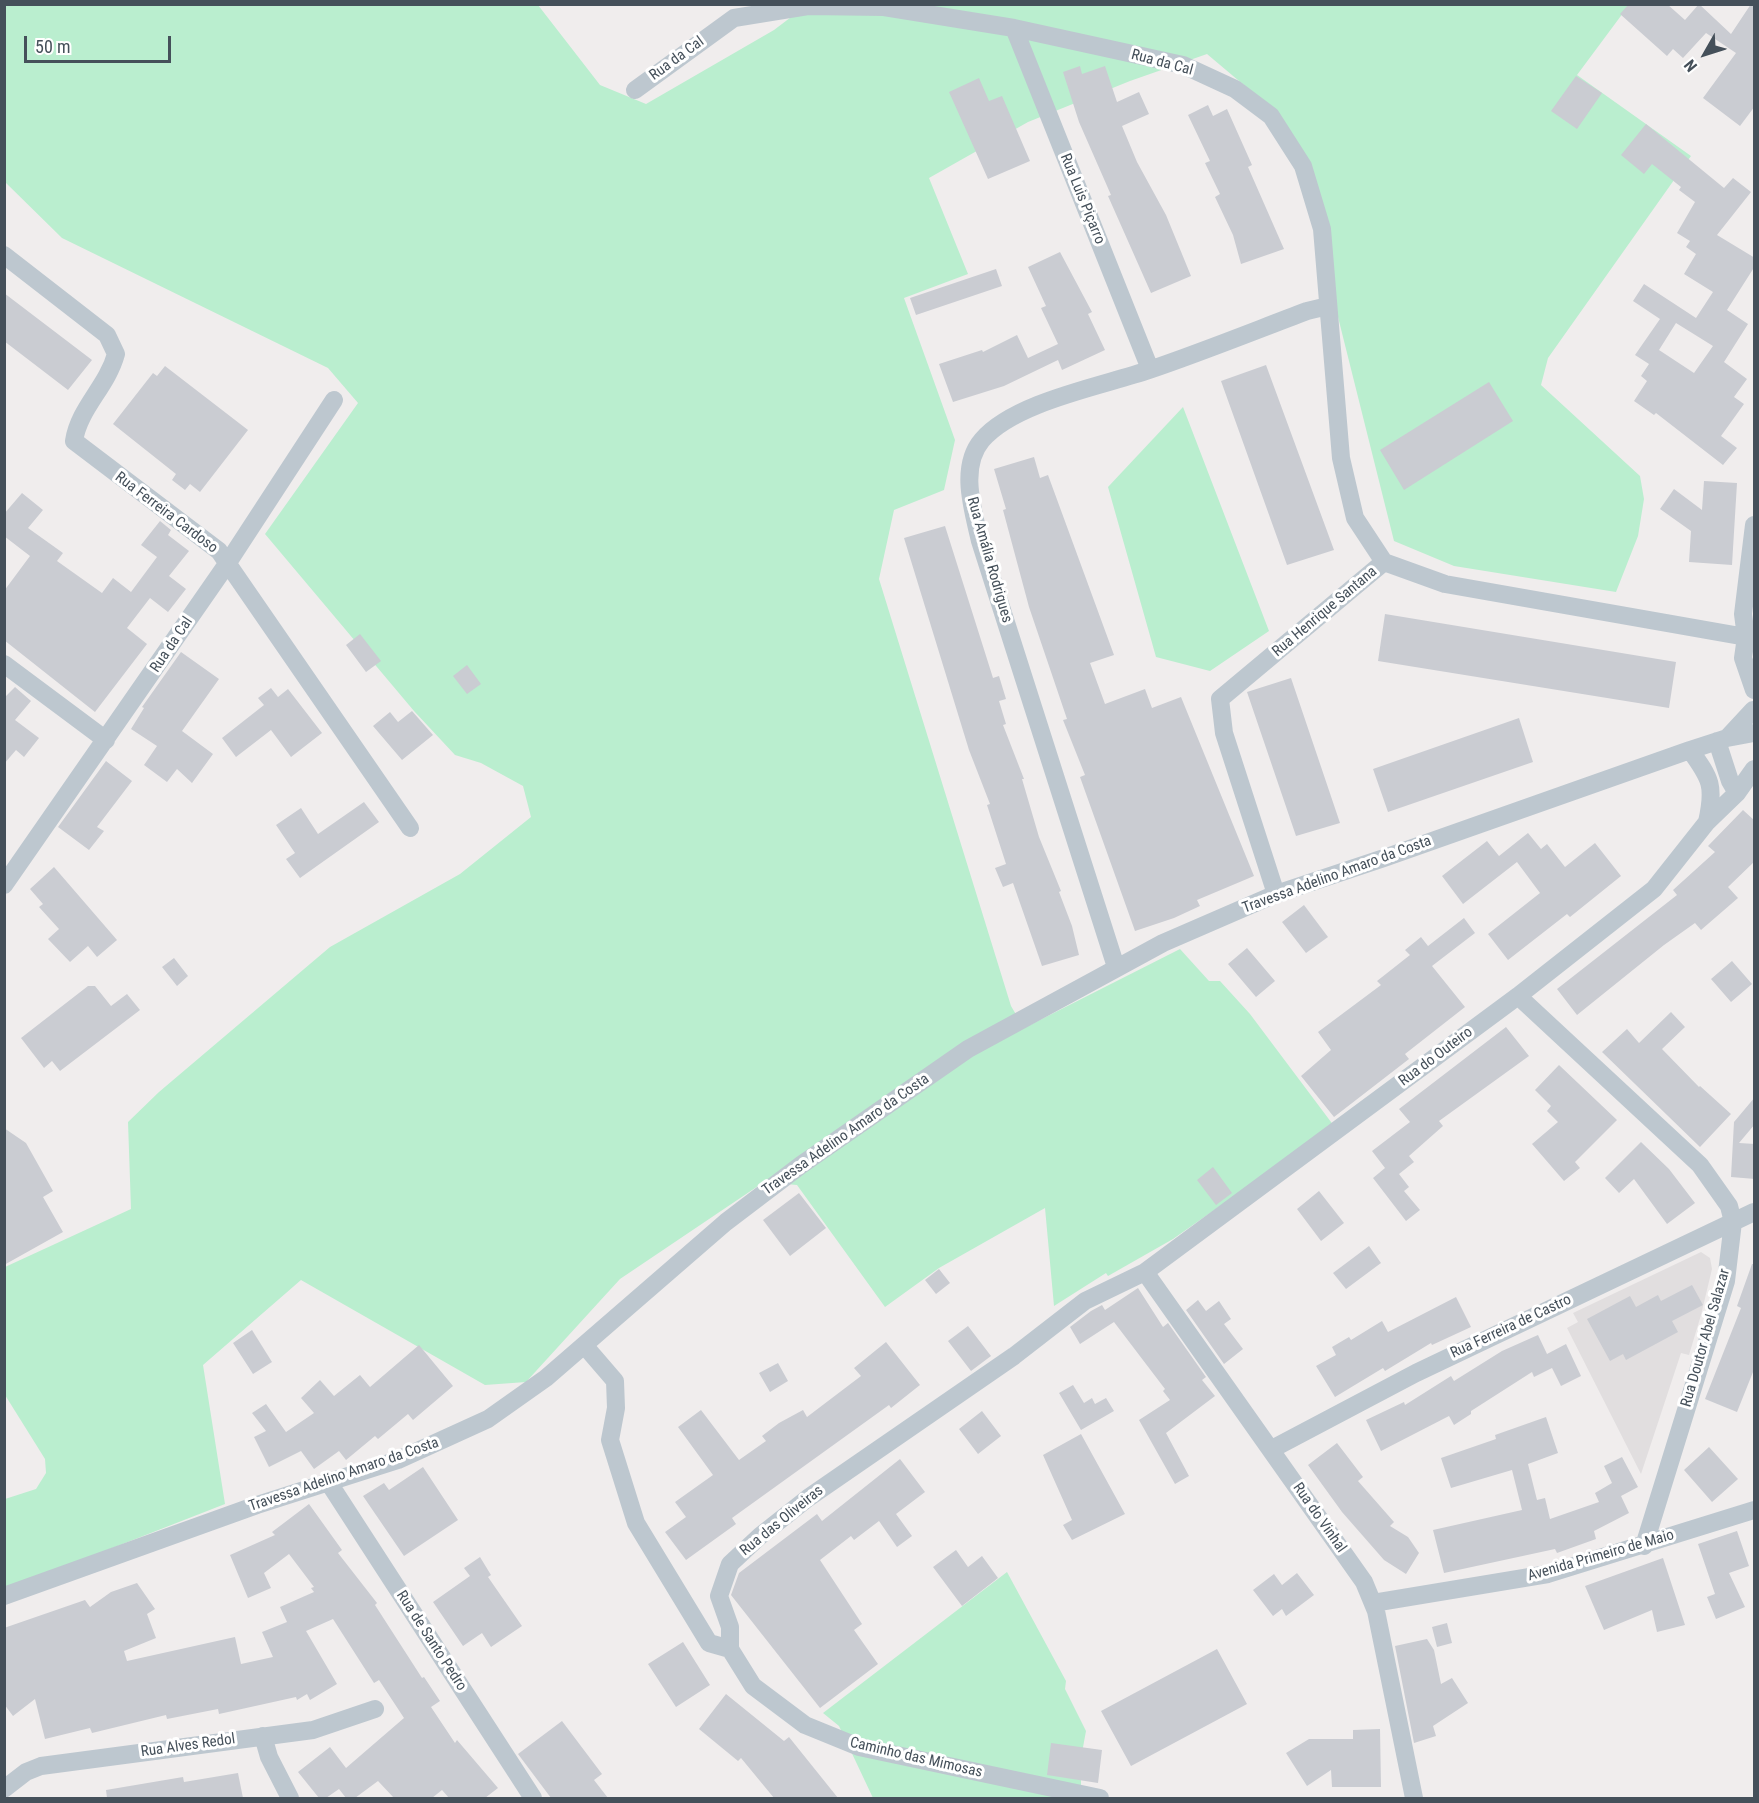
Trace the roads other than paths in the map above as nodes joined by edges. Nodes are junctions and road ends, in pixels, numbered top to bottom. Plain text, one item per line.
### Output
1 (1014, 28) junction
2 (635, 90) dead end
3 (4, 255) edge
4 (1328, 306) junction
5 (1150, 369) junction
6 (334, 400) dead end
7 (1755, 525) edge
8 (1384, 562) junction
9 (226, 564) junction
10 (1750, 641) edge
11 (4, 664) edge
12 (1755, 690) edge
13 (1754, 707) edge
14 (1755, 733) edge
15 (106, 740) junction
16 (1722, 740) junction
17 (1690, 750) junction
18 (1755, 769) edge
19 (1737, 793) junction
20 (1707, 822) junction
21 (410, 828) dead end
22 (4, 885) edge
23 (1276, 894) junction
24 (1116, 967) junction
25 (1518, 996) junction
26 (1755, 1212) edge
27 (1733, 1222) junction
28 (1145, 1272) junction
29 (584, 1345) junction
30 (1272, 1449) junction
31 (329, 1483) junction
32 (1755, 1510) edge
33 (1644, 1546) junction
34 (4, 1596) edge
35 (1373, 1604) junction
36 (730, 1649) junction
37 (375, 1709) dead end
38 (263, 1736) junction
39 (4, 1789) edge
40 (290, 1798) edge
41 (533, 1798) edge
42 (1100, 1798) edge
43 (1414, 1798) edge

1 - 2 street, Rua da Cal
1 - 4 street, Rua da Cal
1 - 5 street, Rua Luis Piçarro
3 - 9 street, Rua Ferreira Cardoso
4 - 5 street, Rua Amália Rodrigues
4 - 8 street, Rua da Cal
5 - 24 street, Rua Amália Rodrigues
6 - 9 street, Rua da Cal
7 - 10 street
8 - 10 street, Rua Henrique Santana
8 - 23 street, Rua Henrique Santana
9 - 15 street, Rua da Cal
9 - 21 street, Rua Ferreira Cardoso
10 - 12 street
11 - 15 street
13 - 16 street, Travessa Adelino Amaro da Costa
14 - 16 street, Travessa Adelino Amaro da Costa
15 - 22 street, Rua da Cal
16 - 17 street, Travessa Adelino Amaro da Costa
16 - 19 street
17 - 20 street, Rua do Outeiro
17 - 23 street, Travessa Adelino Amaro da Costa
18 - 19 street, Rua do Outeiro
19 - 20 street, Rua do Outeiro
20 - 25 street, Rua do Outeiro
23 - 24 street, Travessa Adelino Amaro da Costa
24 - 29 street, Travessa Adelino Amaro da Costa
25 - 27 street
25 - 28 street, Rua do Outeiro
26 - 27 street, Rua Ferreira de Castro
27 - 30 street, Rua Ferreira de Castro
27 - 33 street, Rua Doutor Abel Salazar
28 - 30 street, Rua do Vinhal
28 - 36 street, Rua das Oliveiras
29 - 31 street, Travessa Adelino Amaro da Costa
29 - 36 street
30 - 35 street, Rua do Vinhal
31 - 34 street, Travessa Adelino Amaro da Costa
31 - 41 street, Rua de Santo Pedro
32 - 33 street, Avenida Primeiro de Maio
33 - 35 street, Avenida Primeiro de Maio
35 - 43 street, Rua do Vinhal
36 - 42 street, Caminho das Mimosas
37 - 38 street, Rua Alves Redol
38 - 39 street, Rua Alves Redol
38 - 40 street

